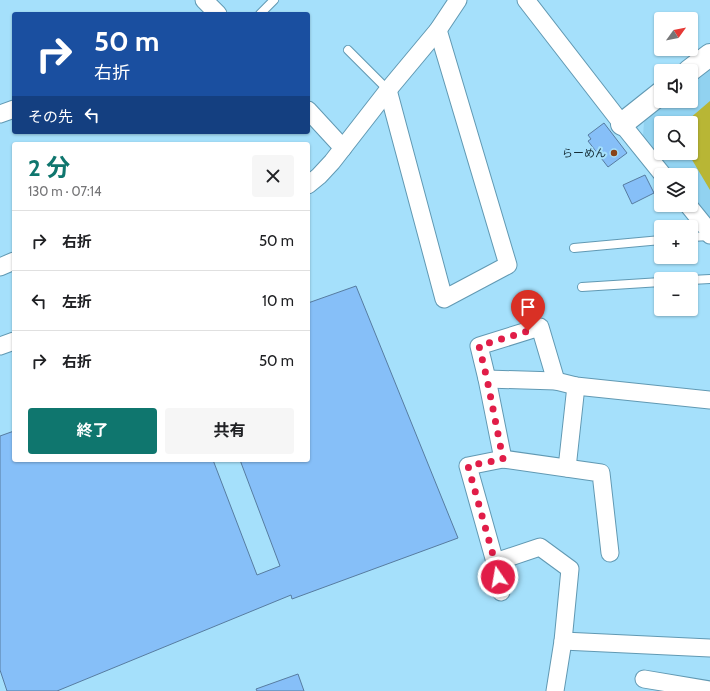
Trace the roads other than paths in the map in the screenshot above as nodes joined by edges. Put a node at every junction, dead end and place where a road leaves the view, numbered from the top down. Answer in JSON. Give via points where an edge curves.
{"nodes":[{"id":1,"x":204,"y":0,"type":"edge"},
{"id":2,"x":274,"y":0,"type":"edge"},
{"id":3,"x":458,"y":0,"type":"edge"},
{"id":4,"x":526,"y":0,"type":"edge"},
{"id":5,"x":216,"y":12,"type":"edge"},
{"id":6,"x":262,"y":12,"type":"edge"},
{"id":7,"x":438,"y":30,"type":"junction"},
{"id":8,"x":348,"y":50,"type":"dead end"},
{"id":9,"x":710,"y":55,"type":"edge"},
{"id":10,"x":698,"y":64,"type":"edge"},
{"id":11,"x":388,"y":90,"type":"junction"},
{"id":12,"x":654,"y":99,"type":"edge"},
{"id":13,"x":12,"y":110,"type":"edge"},
{"id":14,"x":310,"y":112,"type":"edge"},
{"id":15,"x":0,"y":114,"type":"edge"},
{"id":16,"x":622,"y":124,"type":"junction"},
{"id":17,"x":343,"y":148,"type":"junction"},
{"id":18,"x":657,"y":168,"type":"edge"},
{"id":19,"x":310,"y":183,"type":"edge"},
{"id":20,"x":694,"y":212,"type":"edge"},
{"id":21,"x":710,"y":235,"type":"edge"},
{"id":22,"x":698,"y":236,"type":"edge"},
{"id":23,"x":654,"y":241,"type":"edge"},
{"id":24,"x":574,"y":248,"type":"dead end"},
{"id":25,"x":12,"y":262,"type":"edge"},
{"id":26,"x":0,"y":267,"type":"edge"},
{"id":27,"x":710,"y":279,"type":"edge"},
{"id":28,"x":698,"y":280,"type":"edge"},
{"id":29,"x":654,"y":282,"type":"edge"},
{"id":30,"x":582,"y":287,"type":"dead end"},
{"id":31,"x":12,"y":342,"type":"edge"},
{"id":32,"x":0,"y":346,"type":"edge"},
{"id":33,"x":487,"y":379,"type":"junction"},
{"id":34,"x":556,"y":381,"type":"junction"},
{"id":35,"x":576,"y":386,"type":"junction"},
{"id":36,"x":710,"y":400,"type":"edge"},
{"id":37,"x":503,"y":459,"type":"junction"},
{"id":38,"x":566,"y":468,"type":"junction"},
{"id":39,"x":610,"y":553,"type":"dead end"},
{"id":40,"x":495,"y":562,"type":"junction"},
{"id":41,"x":501,"y":592,"type":"dead end"},
{"id":42,"x":563,"y":641,"type":"junction"},
{"id":43,"x":710,"y":648,"type":"edge"},
{"id":44,"x":644,"y":679,"type":"dead end"},
{"id":45,"x":666,"y":687,"type":"edge"},
{"id":46,"x":710,"y":690,"type":"edge"},
{"id":47,"x":555,"y":691,"type":"edge"}],
"edges":[{"from":1,"to":5,"type":"street"},
{"from":2,"to":6,"type":"lane"},
{"from":3,"to":7,"type":"street"},
{"from":4,"to":16,"type":"street"},
{"from":7,"to":11,"type":"street"},
{"from":7,"to":11,"type":"street","via":[[508,265],[444,299]]},
{"from":8,"to":11,"type":"lane"},
{"from":9,"to":10,"type":"street"},
{"from":11,"to":17,"type":"street"},
{"from":12,"to":16,"type":"street"},
{"from":13,"to":15,"type":"street"},
{"from":14,"to":17,"type":"street"},
{"from":16,"to":18,"type":"street"},
{"from":17,"to":19,"type":"street"},
{"from":20,"to":21,"type":"street"},
{"from":21,"to":22,"type":"lane"},
{"from":23,"to":24,"type":"lane"},
{"from":25,"to":26,"type":"street"},
{"from":27,"to":28,"type":"lane"},
{"from":29,"to":30,"type":"lane"},
{"from":31,"to":32,"type":"street"},
{"from":33,"to":34,"type":"street"},
{"from":33,"to":34,"type":"street","via":[[479,346],[540,327]]},
{"from":33,"to":37,"type":"street"},
{"from":34,"to":35,"type":"street"},
{"from":35,"to":36,"type":"street"},
{"from":35,"to":38,"type":"street"},
{"from":37,"to":38,"type":"street"},
{"from":37,"to":40,"type":"street","via":[[468,466]]},
{"from":38,"to":39,"type":"street","via":[[601,473]]},
{"from":40,"to":41,"type":"street"},
{"from":40,"to":42,"type":"street","via":[[540,547],[570,569]]},
{"from":42,"to":43,"type":"street"},
{"from":42,"to":47,"type":"street"},
{"from":44,"to":45,"type":"street"},
{"from":45,"to":46,"type":"street"}]}
